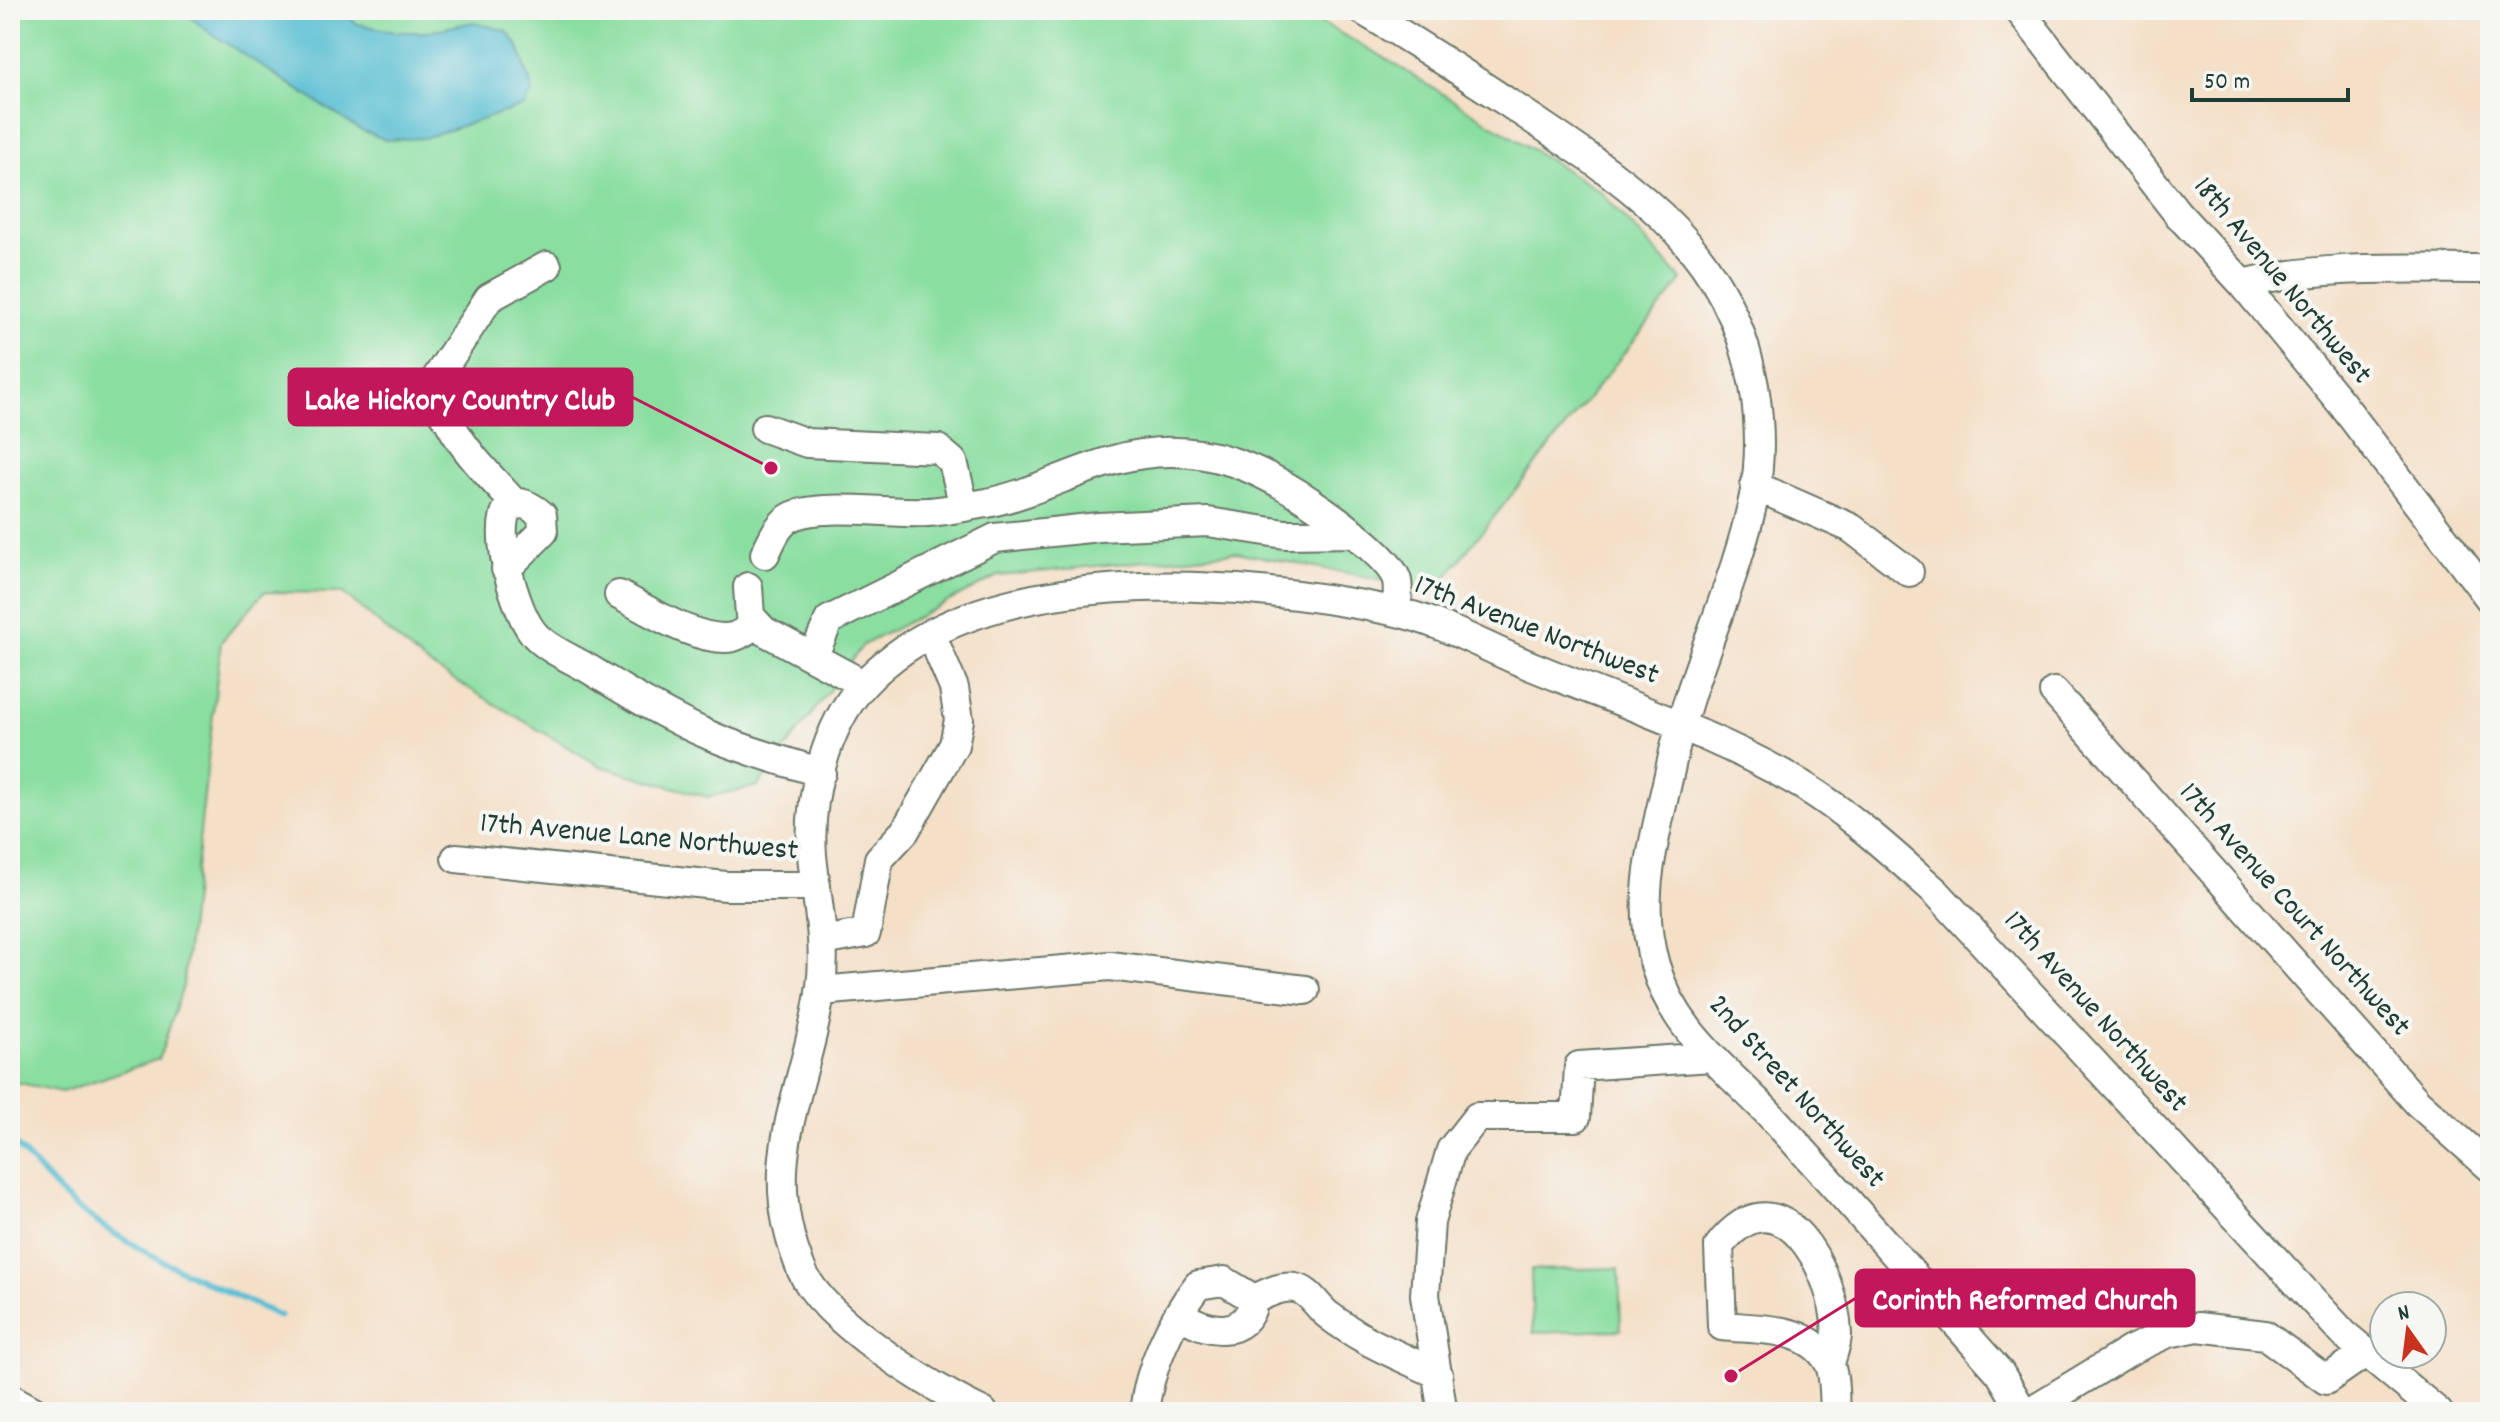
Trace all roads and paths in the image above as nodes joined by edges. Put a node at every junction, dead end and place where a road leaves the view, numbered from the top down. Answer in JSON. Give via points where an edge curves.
{"nodes":[{"id":1,"x":1362,"y":10,"type":"edge"},
{"id":2,"x":2019,"y":10,"type":"edge"},
{"id":3,"x":547,"y":266,"type":"dead end"},
{"id":4,"x":2490,"y":269,"type":"edge"},
{"id":5,"x":2243,"y":284,"type":"junction"},
{"id":6,"x":765,"y":428,"type":"dead end"},
{"id":7,"x":1042,"y":486,"type":"junction"},
{"id":8,"x":1755,"y":486,"type":"junction"},
{"id":9,"x":516,"y":505,"type":"junction"},
{"id":10,"x":964,"y":506,"type":"junction"},
{"id":11,"x":1051,"y":532,"type":"junction"},
{"id":12,"x":1354,"y":533,"type":"junction"},
{"id":13,"x":765,"y":554,"type":"dead end"},
{"id":14,"x":506,"y":569,"type":"junction"},
{"id":15,"x":1909,"y":572,"type":"dead end"},
{"id":16,"x":748,"y":587,"type":"dead end"},
{"id":17,"x":619,"y":595,"type":"dead end"},
{"id":18,"x":2490,"y":599,"type":"edge"},
{"id":19,"x":1396,"y":611,"type":"junction"},
{"id":20,"x":756,"y":624,"type":"junction"},
{"id":21,"x":931,"y":634,"type":"junction"},
{"id":22,"x":813,"y":657,"type":"junction"},
{"id":23,"x":863,"y":684,"type":"junction"},
{"id":24,"x":2054,"y":692,"type":"dead end"},
{"id":25,"x":1679,"y":724,"type":"junction"},
{"id":26,"x":821,"y":773,"type":"junction"},
{"id":27,"x":456,"y":858,"type":"dead end"},
{"id":28,"x":816,"y":886,"type":"junction"},
{"id":29,"x":823,"y":941,"type":"junction"},
{"id":30,"x":1305,"y":990,"type":"dead end"},
{"id":31,"x":820,"y":991,"type":"junction"},
{"id":32,"x":1712,"y":1057,"type":"junction"},
{"id":33,"x":2490,"y":1167,"type":"edge"},
{"id":34,"x":1254,"y":1299,"type":"junction"},
{"id":35,"x":1179,"y":1313,"type":"junction"},
{"id":36,"x":2365,"y":1353,"type":"junction"},
{"id":37,"x":1830,"y":1364,"type":"junction"},
{"id":38,"x":1438,"y":1374,"type":"junction"},
{"id":39,"x":10,"y":1398,"type":"edge"},
{"id":40,"x":35,"y":1412,"type":"edge"},
{"id":41,"x":983,"y":1412,"type":"edge"},
{"id":42,"x":1144,"y":1412,"type":"edge"},
{"id":43,"x":1438,"y":1412,"type":"edge"},
{"id":44,"x":1835,"y":1412,"type":"edge"},
{"id":45,"x":2023,"y":1412,"type":"edge"},
{"id":46,"x":2029,"y":1412,"type":"edge"},
{"id":47,"x":2438,"y":1412,"type":"edge"}],
"edges":[{"from":1,"to":8,"type":"street","name":"2nd Street Northwest","via":[[1583,150],[1637,192],[1695,249],[1726,301],[1751,370],[1759,426]]},
{"from":2,"to":5,"type":"street","name":"18th Avenue Northwest","via":[[2178,214]]},
{"from":3,"to":9,"type":"street","via":[[489,298],[432,385],[437,407],[458,442]]},
{"from":4,"to":5,"type":"street","via":[[2337,268]]},
{"from":5,"to":18,"type":"street","name":"18th Avenue Northwest"},
{"from":6,"to":10,"type":"street","via":[[807,443],[938,449],[953,462]]},
{"from":7,"to":10,"type":"street"},
{"from":7,"to":11,"type":"street"},
{"from":7,"to":12,"type":"street","via":[[1150,452],[1204,454],[1236,461],[1290,486]]},
{"from":8,"to":15,"type":"street","via":[[1851,528]]},
{"from":8,"to":25,"type":"street","name":"2nd Street Northwest","via":[[1725,596]]},
{"from":9,"to":14,"type":"street","via":[[502,518]]},
{"from":9,"to":14,"type":"street","via":[[530,505],[542,515],[543,532]]},
{"from":10,"to":13,"type":"street","via":[[928,512],[802,513],[783,523]]},
{"from":11,"to":12,"type":"street","via":[[1208,522],[1285,534]]},
{"from":11,"to":22,"type":"street","via":[[995,538],[883,591],[829,620]]},
{"from":12,"to":19,"type":"street","via":[[1393,571]]},
{"from":14,"to":26,"type":"street","via":[[519,615],[537,638],[711,736]]},
{"from":16,"to":20,"type":"street","via":[[746,606]]},
{"from":17,"to":20,"type":"street","via":[[709,635],[733,637]]},
{"from":19,"to":21,"type":"street","name":"17th Avenue Northwest","via":[[1211,587],[1132,587],[1007,605],[969,615]]},
{"from":19,"to":25,"type":"street","name":"17th Avenue Northwest"},
{"from":20,"to":22,"type":"street"},
{"from":21,"to":23,"type":"street","name":"17th Avenue Northwest"},
{"from":21,"to":29,"type":"street","via":[[954,688],[959,720],[954,745],[905,831],[879,859],[866,933]]},
{"from":22,"to":23,"type":"street"},
{"from":23,"to":26,"type":"street","name":"17th Avenue Northwest","via":[[834,727]]},
{"from":24,"to":33,"type":"street","name":"17th Avenue Court Northwest","via":[[2418,1103]]},
{"from":25,"to":32,"type":"street","name":"2nd Street Northwest","via":[[1652,841],[1646,920],[1654,963],[1671,1004]]},
{"from":25,"to":36,"type":"street","name":"17th Avenue Northwest","via":[[1805,787],[1874,836],[1936,892]]},
{"from":26,"to":28,"type":"street","name":"17th Avenue Northwest","via":[[812,835]]},
{"from":27,"to":28,"type":"street","name":"17th Avenue Lane Northwest","via":[[726,886]]},
{"from":28,"to":29,"type":"street","name":"17th Avenue Northwest"},
{"from":29,"to":31,"type":"street","name":"17th Avenue Northwest"},
{"from":30,"to":31,"type":"street","via":[[1110,966]]},
{"from":31,"to":41,"type":"street","name":"17th Avenue Northwest","via":[[780,1175],[787,1233],[805,1278],[837,1316],[951,1397]]},
{"from":32,"to":38,"type":"street","via":[[1579,1066],[1576,1117],[1477,1117],[1451,1150],[1430,1222],[1425,1295]]},
{"from":32,"to":45,"type":"street","name":"2nd Street Northwest","via":[[2000,1373]]},
{"from":34,"to":35,"type":"street","via":[[1224,1281],[1198,1285]]},
{"from":34,"to":35,"type":"street","via":[[1252,1314],[1241,1326],[1213,1330]]},
{"from":34,"to":38,"type":"street","via":[[1296,1287],[1364,1339]]},
{"from":35,"to":42,"type":"street","via":[[1147,1389]]},
{"from":36,"to":46,"type":"street","via":[[2326,1380],[2265,1335],[2198,1327],[2168,1333],[2131,1350]]},
{"from":36,"to":47,"type":"street","name":"17th Avenue Northwest"},
{"from":37,"to":37,"type":"street","via":[[1837,1337],[1834,1307],[1808,1245],[1787,1223],[1757,1216],[1734,1227],[1719,1246],[1722,1326],[1786,1332],[1812,1342]]},
{"from":37,"to":44,"type":"street"},
{"from":38,"to":43,"type":"street"},
{"from":39,"to":40,"type":"street"}]}
